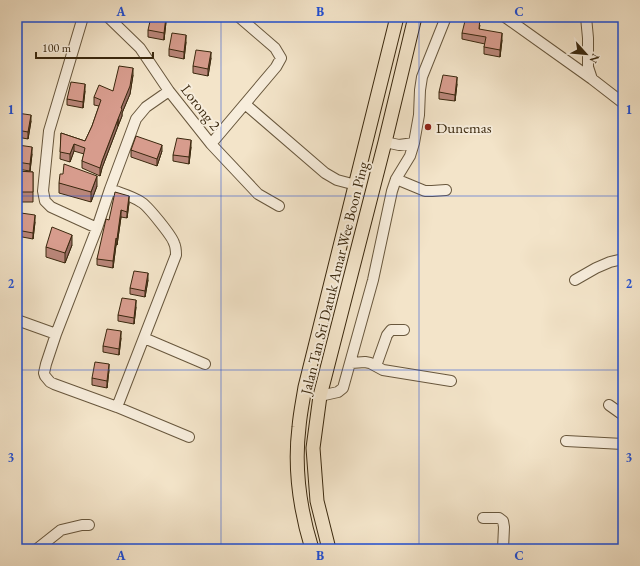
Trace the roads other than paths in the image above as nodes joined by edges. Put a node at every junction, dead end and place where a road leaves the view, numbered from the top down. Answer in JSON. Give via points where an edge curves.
{"nodes":[{"id":1,"x":83,"y":17,"type":"edge"},
{"id":2,"x":108,"y":17,"type":"edge"},
{"id":3,"x":239,"y":17,"type":"edge"},
{"id":4,"x":398,"y":17,"type":"edge"},
{"id":5,"x":415,"y":17,"type":"edge"},
{"id":6,"x":446,"y":17,"type":"edge"},
{"id":7,"x":505,"y":17,"type":"edge"},
{"id":8,"x":586,"y":17,"type":"edge"},
{"id":9,"x":592,"y":79,"type":"junction"},
{"id":10,"x":169,"y":91,"type":"junction"},
{"id":11,"x":623,"y":103,"type":"edge"},
{"id":12,"x":245,"y":104,"type":"junction"},
{"id":13,"x":384,"y":142,"type":"junction"},
{"id":14,"x":414,"y":143,"type":"junction"},
{"id":15,"x":211,"y":144,"type":"junction"},
{"id":16,"x":396,"y":179,"type":"junction"},
{"id":17,"x":356,"y":185,"type":"junction"},
{"id":18,"x":110,"y":189,"type":"junction"},
{"id":19,"x":446,"y":190,"type":"dead end"},
{"id":20,"x":279,"y":206,"type":"dead end"},
{"id":21,"x":97,"y":228,"type":"junction"},
{"id":22,"x":623,"y":259,"type":"edge"},
{"id":23,"x":575,"y":280,"type":"dead end"},
{"id":24,"x":17,"y":320,"type":"edge"},
{"id":25,"x":404,"y":330,"type":"dead end"},
{"id":26,"x":56,"y":334,"type":"junction"},
{"id":27,"x":144,"y":338,"type":"junction"},
{"id":28,"x":351,"y":362,"type":"junction"},
{"id":29,"x":205,"y":364,"type":"dead end"},
{"id":30,"x":376,"y":366,"type":"junction"},
{"id":31,"x":451,"y":381,"type":"dead end"},
{"id":32,"x":320,"y":396,"type":"junction"},
{"id":33,"x":609,"y":404,"type":"dead end"},
{"id":34,"x":117,"y":407,"type":"junction"},
{"id":35,"x":623,"y":415,"type":"edge"},
{"id":36,"x":189,"y":437,"type":"dead end"},
{"id":37,"x":566,"y":441,"type":"dead end"},
{"id":38,"x":623,"y":444,"type":"edge"},
{"id":39,"x":483,"y":518,"type":"dead end"},
{"id":40,"x":89,"y":525,"type":"dead end"},
{"id":41,"x":37,"y":549,"type":"edge"},
{"id":42,"x":312,"y":549,"type":"edge"},
{"id":43,"x":329,"y":549,"type":"edge"},
{"id":44,"x":503,"y":549,"type":"edge"}],
"edges":[{"from":1,"to":21,"type":"street","via":[[49,131],[43,191],[45,201],[51,207]]},
{"from":2,"to":10,"type":"street","name":"Lorong 2","via":[[140,48]]},
{"from":3,"to":12,"type":"street","via":[[275,48],[281,58]]},
{"from":4,"to":17,"type":"main road","name":"Jalan Tan Sri Datuk Amar Wee Boon Ping"},
{"from":5,"to":13,"type":"main road","name":"Jalan Tan Sri Datuk Amar Wee Boon Ping"},
{"from":6,"to":14,"type":"street","via":[[422,77]]},
{"from":7,"to":9,"type":"street"},
{"from":8,"to":9,"type":"street","via":[[588,67]]},
{"from":9,"to":11,"type":"street"},
{"from":10,"to":15,"type":"street","name":"Lorong 2"},
{"from":10,"to":18,"type":"street","via":[[146,107],[136,119]]},
{"from":12,"to":15,"type":"street"},
{"from":12,"to":17,"type":"street","via":[[325,173],[337,180]]},
{"from":13,"to":14,"type":"street","via":[[399,145]]},
{"from":13,"to":32,"type":"main road","name":"Jalan Tan Sri Datuk Amar Wee Boon Ping"},
{"from":14,"to":16,"type":"street","via":[[410,156]]},
{"from":15,"to":20,"type":"street","name":"Lorong 2","via":[[258,194]]},
{"from":16,"to":19,"type":"street","via":[[425,191]]},
{"from":16,"to":28,"type":"street"},
{"from":17,"to":42,"type":"main road","name":"Jalan Tan Sri Datuk Amar Wee Boon Ping","via":[[305,387],[299,427],[298,484]]},
{"from":18,"to":21,"type":"street"},
{"from":18,"to":27,"type":"street","via":[[143,203],[174,242],[176,249],[176,255]]},
{"from":21,"to":26,"type":"street"},
{"from":22,"to":23,"type":"street","via":[[596,268]]},
{"from":24,"to":26,"type":"street"},
{"from":25,"to":30,"type":"street","via":[[391,330],[387,335]]},
{"from":26,"to":34,"type":"street","via":[[44,373],[46,379]]},
{"from":27,"to":29,"type":"street"},
{"from":27,"to":34,"type":"street"},
{"from":28,"to":30,"type":"street","via":[[365,362]]},
{"from":28,"to":32,"type":"street","via":[[343,388],[338,392]]},
{"from":30,"to":31,"type":"street","via":[[383,370]]},
{"from":32,"to":43,"type":"main road","name":"Jalan Tan Sri Datuk Amar Wee Boon Ping","via":[[313,448],[316,501]]},
{"from":33,"to":35,"type":"street"},
{"from":34,"to":36,"type":"street"},
{"from":37,"to":38,"type":"street"},
{"from":39,"to":44,"type":"street","via":[[499,518],[503,521]]},
{"from":40,"to":41,"type":"street","via":[[61,530]]}]}
